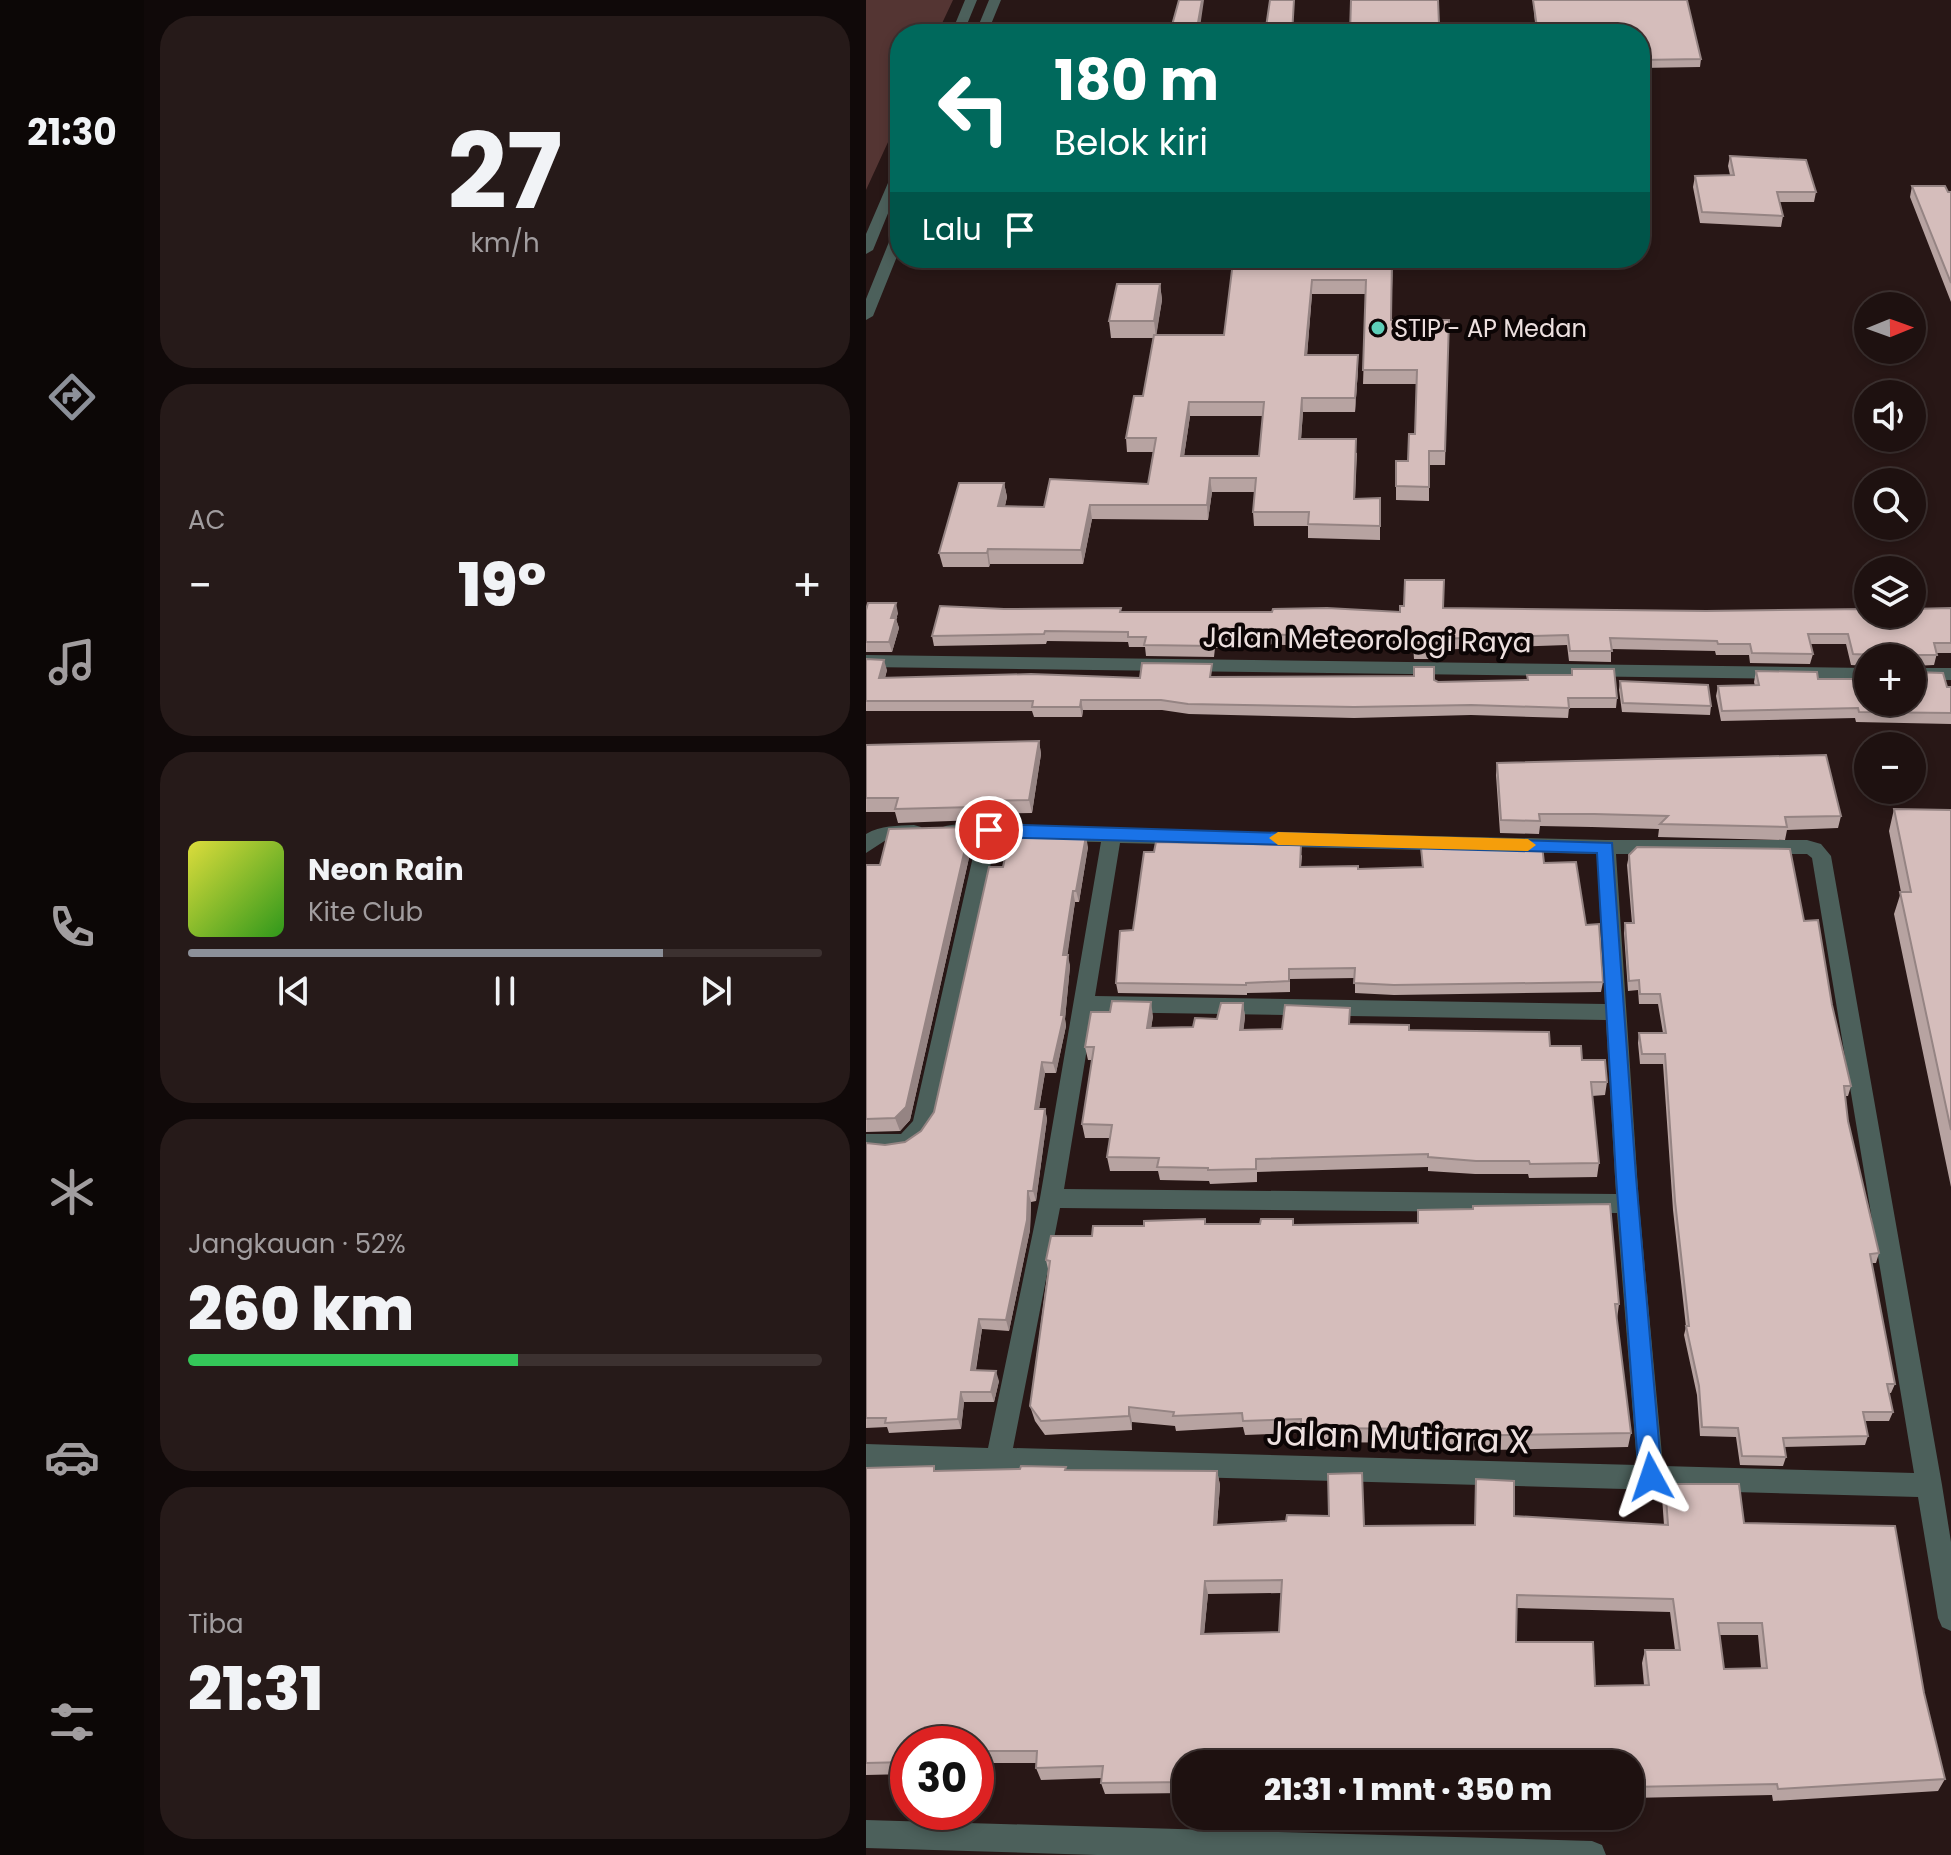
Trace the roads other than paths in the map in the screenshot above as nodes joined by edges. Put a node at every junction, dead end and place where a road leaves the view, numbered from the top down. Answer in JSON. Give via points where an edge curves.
{"nodes":[{"id":1,"x":971,"y":0,"type":"edge"},
{"id":2,"x":995,"y":0,"type":"edge"},
{"id":3,"x":961,"y":24,"type":"edge"},
{"id":4,"x":985,"y":24,"type":"edge"},
{"id":5,"x":890,"y":193,"type":"edge"},
{"id":6,"x":866,"y":250,"type":"edge"},
{"id":7,"x":890,"y":257,"type":"edge"},
{"id":8,"x":866,"y":316,"type":"edge"},
{"id":9,"x":866,"y":661,"type":"edge"},
{"id":10,"x":1854,"y":674,"type":"edge"},
{"id":11,"x":1926,"y":674,"type":"edge"},
{"id":12,"x":1951,"y":674,"type":"edge"},
{"id":13,"x":989,"y":830,"type":"junction"},
{"id":14,"x":1112,"y":834,"type":"junction"},
{"id":15,"x":866,"y":845,"type":"edge"},
{"id":16,"x":1606,"y":847,"type":"junction"},
{"id":17,"x":1085,"y":1004,"type":"junction"},
{"id":18,"x":1615,"y":1012,"type":"junction"},
{"id":19,"x":866,"y":1143,"type":"edge"},
{"id":20,"x":1051,"y":1198,"type":"junction"},
{"id":21,"x":1628,"y":1204,"type":"junction"},
{"id":22,"x":866,"y":1456,"type":"edge"},
{"id":23,"x":998,"y":1460,"type":"junction"},
{"id":24,"x":1651,"y":1477,"type":"junction"},
{"id":25,"x":1929,"y":1485,"type":"junction"},
{"id":26,"x":1951,"y":1618,"type":"edge"},
{"id":27,"x":866,"y":1834,"type":"edge"},
{"id":28,"x":1592,"y":1855,"type":"edge"}],
"edges":[{"from":1,"to":3,"type":"street"},
{"from":2,"to":4,"type":"street"},
{"from":5,"to":6,"type":"street"},
{"from":7,"to":8,"type":"street"},
{"from":9,"to":10,"type":"street","name":"Jalan Meteorologi Raya"},
{"from":11,"to":12,"type":"street"},
{"from":13,"to":14,"type":"street"},
{"from":13,"to":15,"type":"street","via":[[883,833]]},
{"from":13,"to":19,"type":"street","via":[[924,1121],[903,1145]]},
{"from":14,"to":16,"type":"street"},
{"from":14,"to":17,"type":"street"},
{"from":16,"to":18,"type":"street"},
{"from":16,"to":25,"type":"street","via":[[1807,847],[1819,853]]},
{"from":17,"to":18,"type":"street"},
{"from":17,"to":20,"type":"street"},
{"from":18,"to":21,"type":"street"},
{"from":20,"to":21,"type":"street"},
{"from":20,"to":23,"type":"street"},
{"from":21,"to":24,"type":"street"},
{"from":22,"to":23,"type":"street","name":"Jalan Mutiara X"},
{"from":23,"to":24,"type":"street","name":"Jalan Mutiara X"},
{"from":24,"to":25,"type":"street","name":"Jalan Mutiara X"},
{"from":25,"to":26,"type":"street"},
{"from":27,"to":28,"type":"street"}]}
